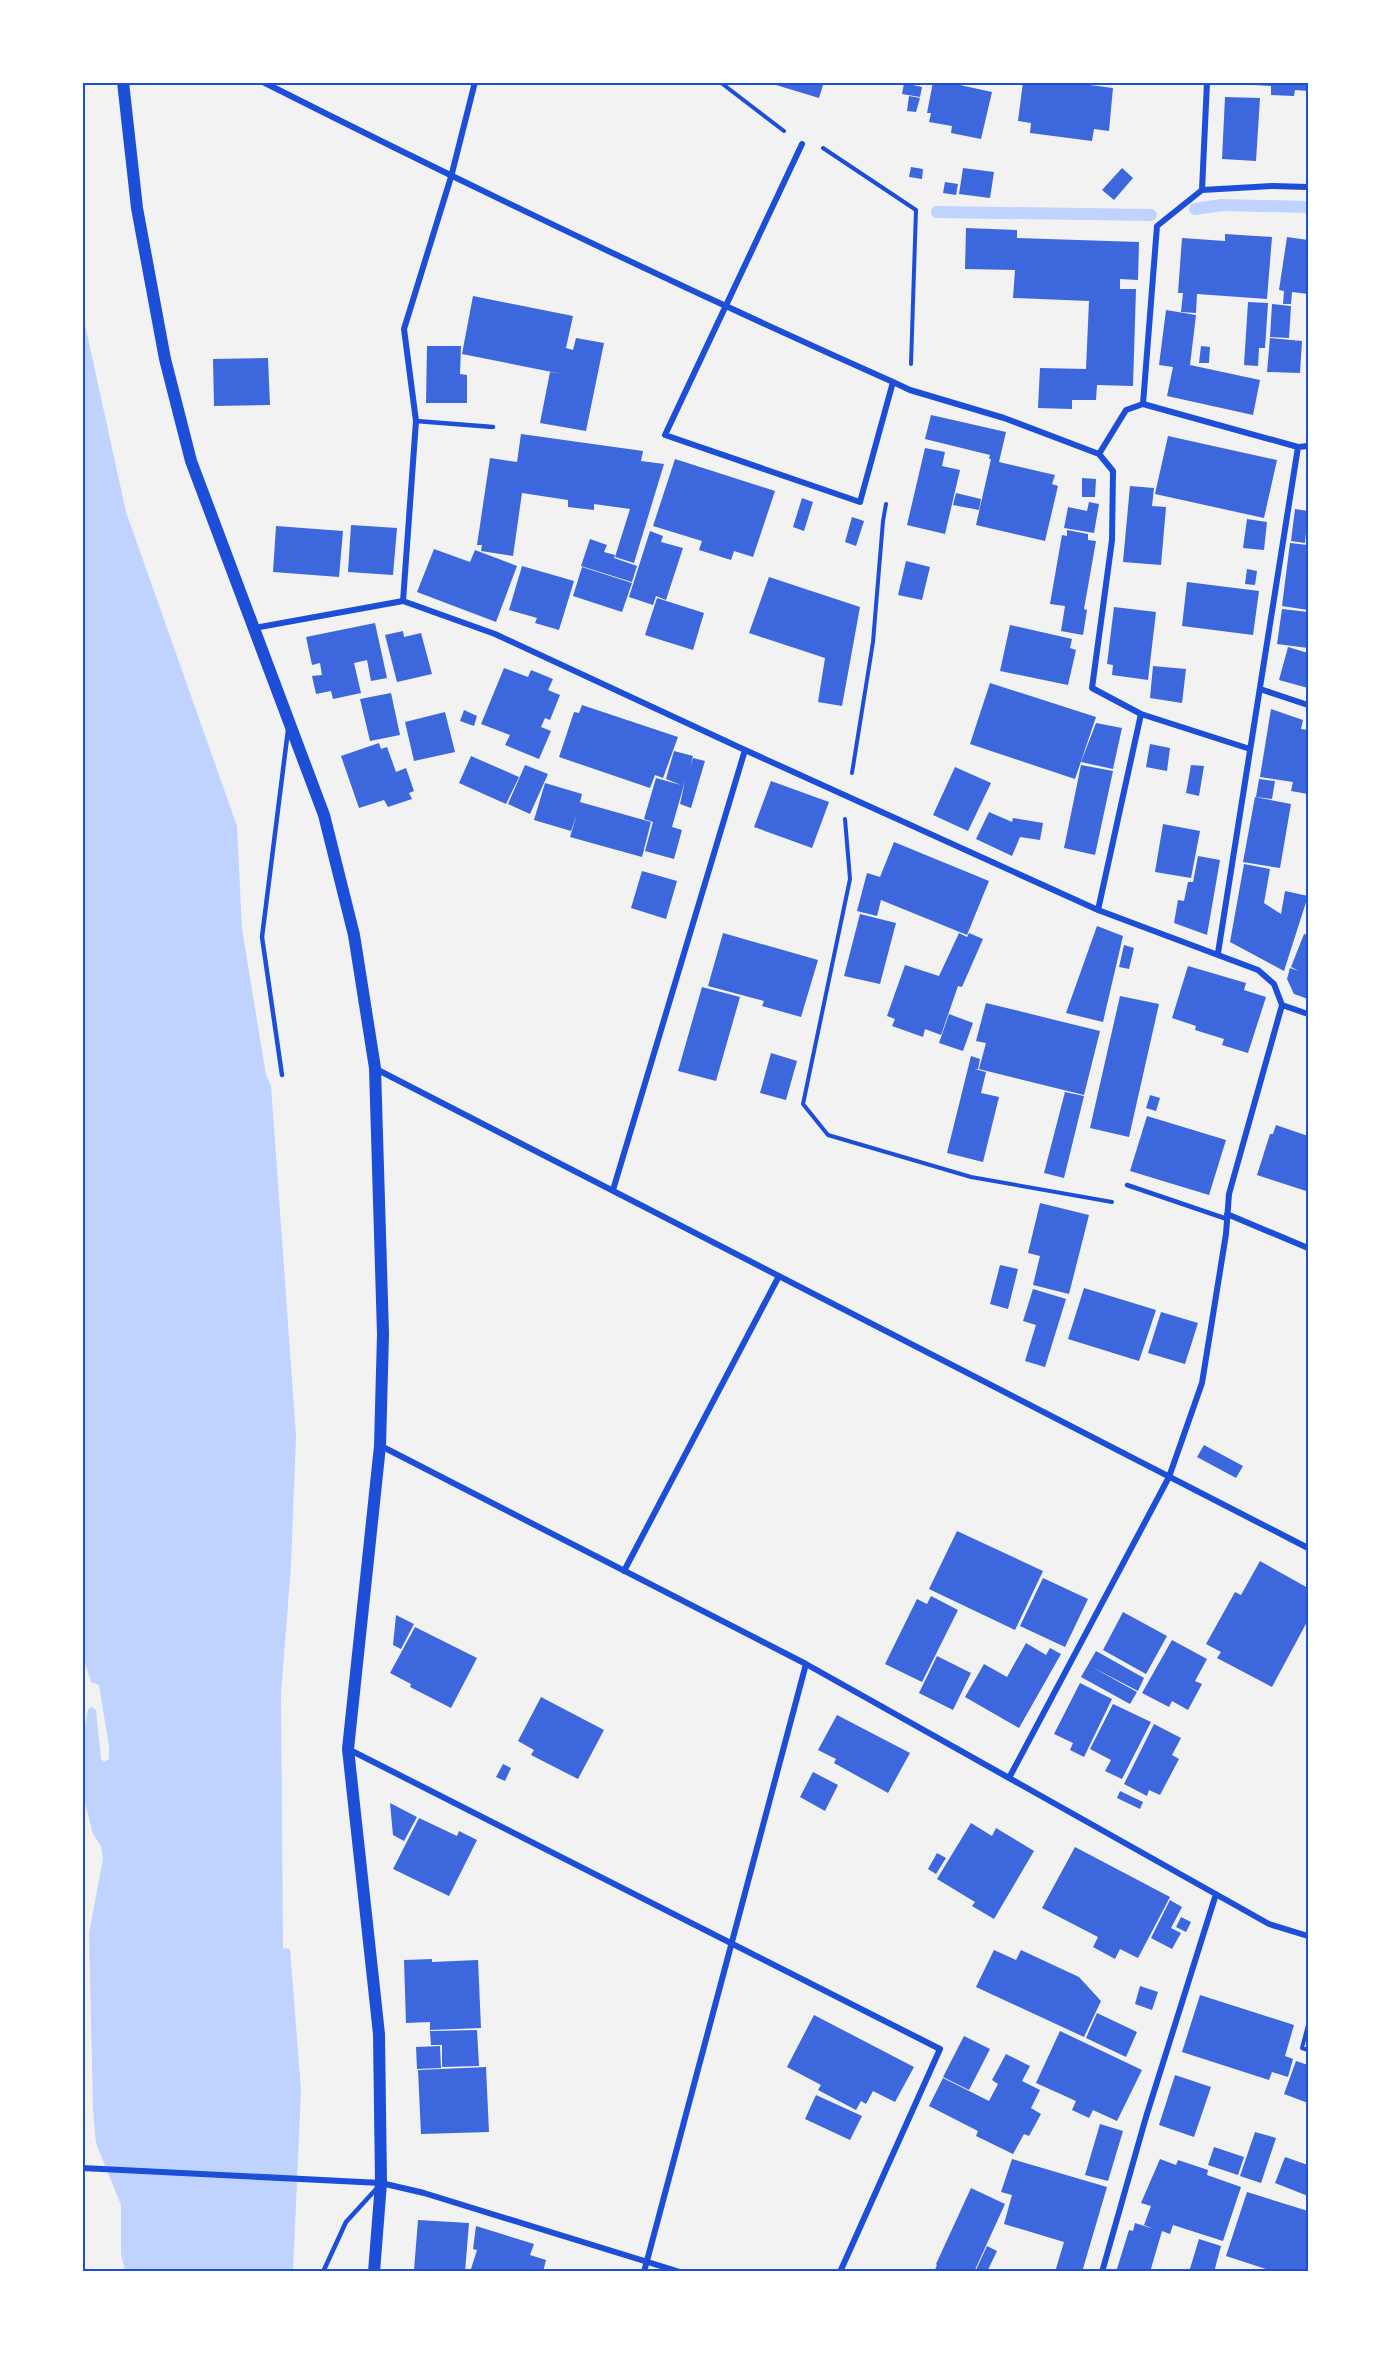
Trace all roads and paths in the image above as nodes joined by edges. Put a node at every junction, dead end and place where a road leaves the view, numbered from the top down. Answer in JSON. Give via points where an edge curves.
{"nodes":[{"id":1,"x":123,"y":82,"type":"edge"},
{"id":2,"x":263,"y":82,"type":"edge"},
{"id":3,"x":475,"y":82,"type":"edge"},
{"id":4,"x":720,"y":82,"type":"edge"},
{"id":5,"x":1207,"y":82,"type":"edge"},
{"id":6,"x":802,"y":144,"type":"junction"},
{"id":7,"x":452,"y":177,"type":"junction"},
{"id":8,"x":1308,"y":187,"type":"edge"},
{"id":9,"x":1202,"y":190,"type":"junction"},
{"id":10,"x":725,"y":307,"type":"junction"},
{"id":11,"x":893,"y":382,"type":"junction"},
{"id":12,"x":910,"y":390,"type":"junction"},
{"id":13,"x":1143,"y":404,"type":"junction"},
{"id":14,"x":416,"y":421,"type":"junction"},
{"id":15,"x":493,"y":427,"type":"dead end"},
{"id":16,"x":1308,"y":446,"type":"edge"},
{"id":17,"x":1298,"y":447,"type":"junction"},
{"id":18,"x":1099,"y":454,"type":"junction"},
{"id":19,"x":887,"y":500,"type":"dead end"},
{"id":20,"x":404,"y":601,"type":"junction"},
{"id":21,"x":254,"y":628,"type":"junction"},
{"id":22,"x":1260,"y":689,"type":"junction"},
{"id":23,"x":1308,"y":705,"type":"edge"},
{"id":24,"x":1141,"y":714,"type":"junction"},
{"id":25,"x":289,"y":722,"type":"junction"},
{"id":26,"x":1250,"y":749,"type":"junction"},
{"id":27,"x":744,"y":750,"type":"junction"},
{"id":28,"x":848,"y":796,"type":"junction"},
{"id":29,"x":1098,"y":910,"type":"junction"},
{"id":30,"x":1218,"y":953,"type":"junction"},
{"id":31,"x":1282,"y":1005,"type":"junction"},
{"id":32,"x":1308,"y":1014,"type":"edge"},
{"id":33,"x":375,"y":1068,"type":"junction"},
{"id":34,"x":282,"y":1075,"type":"dead end"},
{"id":35,"x":1127,"y":1185,"type":"dead end"},
{"id":36,"x":613,"y":1190,"type":"junction"},
{"id":37,"x":1113,"y":1202,"type":"dead end"},
{"id":38,"x":1227,"y":1216,"type":"junction"},
{"id":39,"x":1308,"y":1248,"type":"edge"},
{"id":40,"x":779,"y":1276,"type":"junction"},
{"id":41,"x":380,"y":1446,"type":"junction"},
{"id":42,"x":1169,"y":1477,"type":"junction"},
{"id":43,"x":1308,"y":1548,"type":"edge"},
{"id":44,"x":624,"y":1571,"type":"junction"},
{"id":45,"x":806,"y":1664,"type":"junction"},
{"id":46,"x":348,"y":1749,"type":"junction"},
{"id":47,"x":1009,"y":1778,"type":"junction"},
{"id":48,"x":1216,"y":1894,"type":"junction"},
{"id":49,"x":1308,"y":1936,"type":"edge"},
{"id":50,"x":731,"y":1943,"type":"junction"},
{"id":51,"x":1308,"y":2025,"type":"edge"},
{"id":52,"x":1308,"y":2050,"type":"edge"},
{"id":53,"x":82,"y":2168,"type":"edge"},
{"id":54,"x":381,"y":2183,"type":"junction"},
{"id":55,"x":646,"y":2260,"type":"junction"},
{"id":56,"x":323,"y":2271,"type":"edge"},
{"id":57,"x":374,"y":2271,"type":"edge"},
{"id":58,"x":644,"y":2271,"type":"edge"},
{"id":59,"x":680,"y":2271,"type":"edge"},
{"id":60,"x":840,"y":2271,"type":"edge"},
{"id":61,"x":1102,"y":2271,"type":"edge"}],
"edges":[{"from":1,"to":21,"type":"main road","via":[[137,208],[165,359],[191,461]]},
{"from":2,"to":7,"type":"street"},
{"from":3,"to":7,"type":"street"},
{"from":4,"to":6,"type":"path"},
{"from":5,"to":9,"type":"street"},
{"from":6,"to":10,"type":"street"},
{"from":6,"to":12,"type":"path","via":[[827,149],[916,210]]},
{"from":7,"to":10,"type":"street"},
{"from":7,"to":14,"type":"street","via":[[404,329]]},
{"from":8,"to":9,"type":"street"},
{"from":9,"to":13,"type":"street","via":[[1157,226]]},
{"from":10,"to":11,"type":"street"},
{"from":10,"to":11,"type":"street","via":[[665,435],[860,502]]},
{"from":11,"to":12,"type":"street"},
{"from":12,"to":18,"type":"street","via":[[1004,418]]},
{"from":13,"to":17,"type":"street"},
{"from":13,"to":18,"type":"street","via":[[1126,410]]},
{"from":14,"to":15,"type":"lane"},
{"from":14,"to":20,"type":"street"},
{"from":16,"to":17,"type":"street"},
{"from":17,"to":22,"type":"street"},
{"from":18,"to":24,"type":"street","via":[[1113,471],[1112,540],[1092,688]]},
{"from":19,"to":28,"type":"path","via":[[873,642]]},
{"from":20,"to":21,"type":"street"},
{"from":20,"to":27,"type":"street","via":[[495,634]]},
{"from":21,"to":25,"type":"main road"},
{"from":22,"to":23,"type":"street"},
{"from":22,"to":26,"type":"street"},
{"from":24,"to":26,"type":"street"},
{"from":24,"to":29,"type":"street"},
{"from":25,"to":33,"type":"main road","via":[[324,815],[351,924]]},
{"from":25,"to":34,"type":"lane","via":[[262,937]]},
{"from":26,"to":30,"type":"street"},
{"from":27,"to":28,"type":"street"},
{"from":27,"to":36,"type":"street"},
{"from":28,"to":29,"type":"street"},
{"from":28,"to":37,"type":"path","via":[[844,823],[850,879],[803,1104],[828,1135],[971,1177]]},
{"from":29,"to":30,"type":"street"},
{"from":30,"to":31,"type":"street","via":[[1258,970],[1274,984]]},
{"from":31,"to":32,"type":"street"},
{"from":31,"to":38,"type":"street","via":[[1229,1194]]},
{"from":33,"to":36,"type":"street"},
{"from":33,"to":41,"type":"main road","via":[[383,1334]]},
{"from":35,"to":38,"type":"lane"},
{"from":36,"to":40,"type":"street"},
{"from":38,"to":39,"type":"street"},
{"from":38,"to":42,"type":"street","via":[[1202,1383]]},
{"from":40,"to":42,"type":"street"},
{"from":40,"to":44,"type":"street"},
{"from":41,"to":44,"type":"street"},
{"from":41,"to":46,"type":"main road"},
{"from":42,"to":43,"type":"street"},
{"from":42,"to":47,"type":"street"},
{"from":44,"to":45,"type":"street"},
{"from":45,"to":47,"type":"street"},
{"from":45,"to":50,"type":"street"},
{"from":46,"to":50,"type":"street"},
{"from":46,"to":54,"type":"main road","via":[[379,2034]]},
{"from":47,"to":48,"type":"street"},
{"from":48,"to":49,"type":"street","via":[[1269,1924]]},
{"from":48,"to":61,"type":"street"},
{"from":50,"to":55,"type":"street"},
{"from":50,"to":60,"type":"street","via":[[939,2049]]},
{"from":51,"to":52,"type":"path","via":[[1302,2048]]},
{"from":53,"to":54,"type":"street"},
{"from":54,"to":55,"type":"street"},
{"from":54,"to":56,"type":"lane","via":[[346,2222]]},
{"from":54,"to":57,"type":"main road"},
{"from":55,"to":58,"type":"street"},
{"from":55,"to":59,"type":"street"}]}
